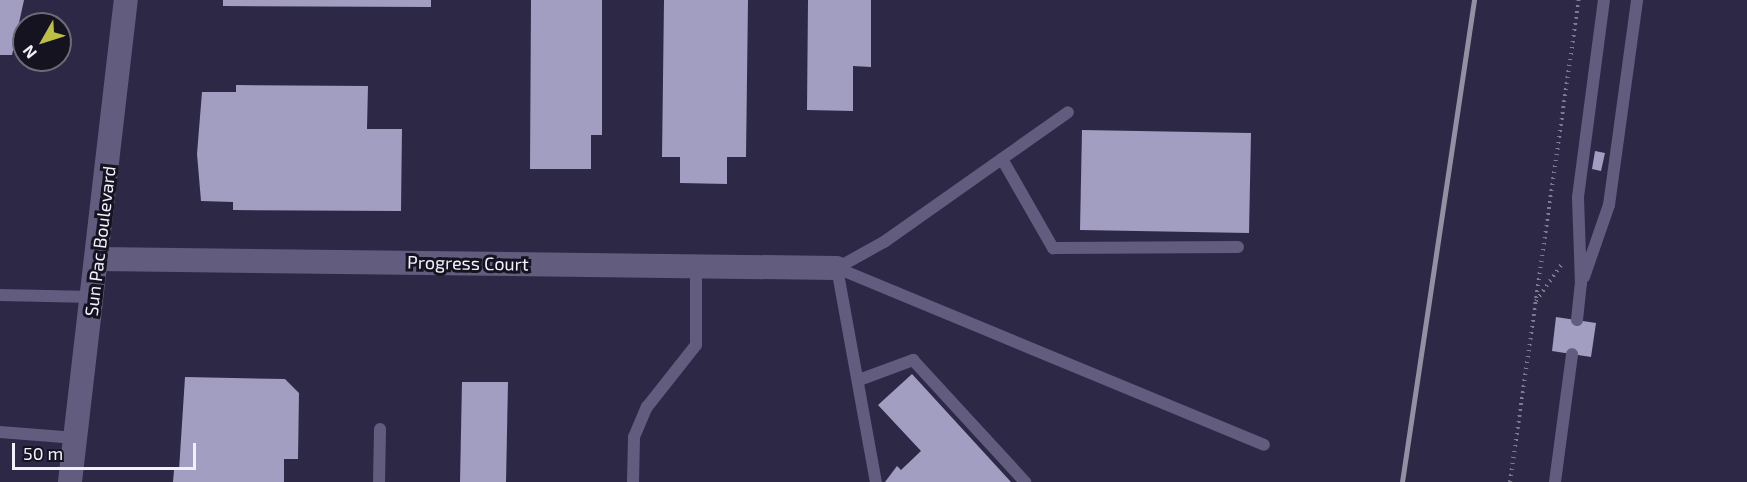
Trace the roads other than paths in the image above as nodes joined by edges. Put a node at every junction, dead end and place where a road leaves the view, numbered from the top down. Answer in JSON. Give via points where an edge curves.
{"nodes":[{"id":1,"x":126,"y":0,"type":"edge"},
{"id":2,"x":1604,"y":0,"type":"edge"},
{"id":3,"x":1637,"y":0,"type":"edge"},
{"id":4,"x":1068,"y":112,"type":"dead end"},
{"id":5,"x":1002,"y":159,"type":"junction"},
{"id":6,"x":1238,"y":247,"type":"dead end"},
{"id":7,"x":98,"y":259,"type":"junction"},
{"id":8,"x":696,"y":266,"type":"junction"},
{"id":9,"x":837,"y":268,"type":"junction"},
{"id":10,"x":1581,"y":284,"type":"junction"},
{"id":11,"x":0,"y":295,"type":"edge"},
{"id":12,"x":94,"y":297,"type":"junction"},
{"id":13,"x":1576,"y":320,"type":"dead end"},
{"id":14,"x":1572,"y":354,"type":"dead end"},
{"id":15,"x":859,"y":380,"type":"junction"},
{"id":16,"x":380,"y":429,"type":"dead end"},
{"id":17,"x":0,"y":432,"type":"edge"},
{"id":18,"x":76,"y":438,"type":"junction"},
{"id":19,"x":1264,"y":445,"type":"dead end"},
{"id":20,"x":70,"y":482,"type":"edge"},
{"id":21,"x":379,"y":482,"type":"edge"},
{"id":22,"x":633,"y":482,"type":"edge"},
{"id":23,"x":876,"y":482,"type":"edge"},
{"id":24,"x":1025,"y":482,"type":"edge"},
{"id":25,"x":1555,"y":482,"type":"edge"}],
"edges":[{"from":1,"to":7,"type":"street","name":"Sun Pac Boulevard"},
{"from":2,"to":10,"type":"lane","via":[[1578,196]]},
{"from":3,"to":10,"type":"lane","via":[[1609,205]]},
{"from":4,"to":5,"type":"lane"},
{"from":5,"to":6,"type":"lane","via":[[1053,248]]},
{"from":5,"to":9,"type":"lane","via":[[884,242]]},
{"from":7,"to":8,"type":"street","name":"Progress Court"},
{"from":7,"to":12,"type":"street","name":"Sun Pac Boulevard"},
{"from":8,"to":9,"type":"street","name":"Progress Court"},
{"from":8,"to":22,"type":"lane","via":[[696,345],[647,407],[634,437]]},
{"from":9,"to":15,"type":"lane"},
{"from":9,"to":19,"type":"lane"},
{"from":10,"to":13,"type":"lane"},
{"from":11,"to":12,"type":"lane"},
{"from":12,"to":18,"type":"street","name":"Sun Pac Boulevard"},
{"from":14,"to":25,"type":"lane"},
{"from":15,"to":23,"type":"lane"},
{"from":15,"to":24,"type":"lane","via":[[913,360]]},
{"from":16,"to":21,"type":"lane"},
{"from":17,"to":18,"type":"lane"},
{"from":18,"to":20,"type":"street","name":"Sun Pac Boulevard"}]}
